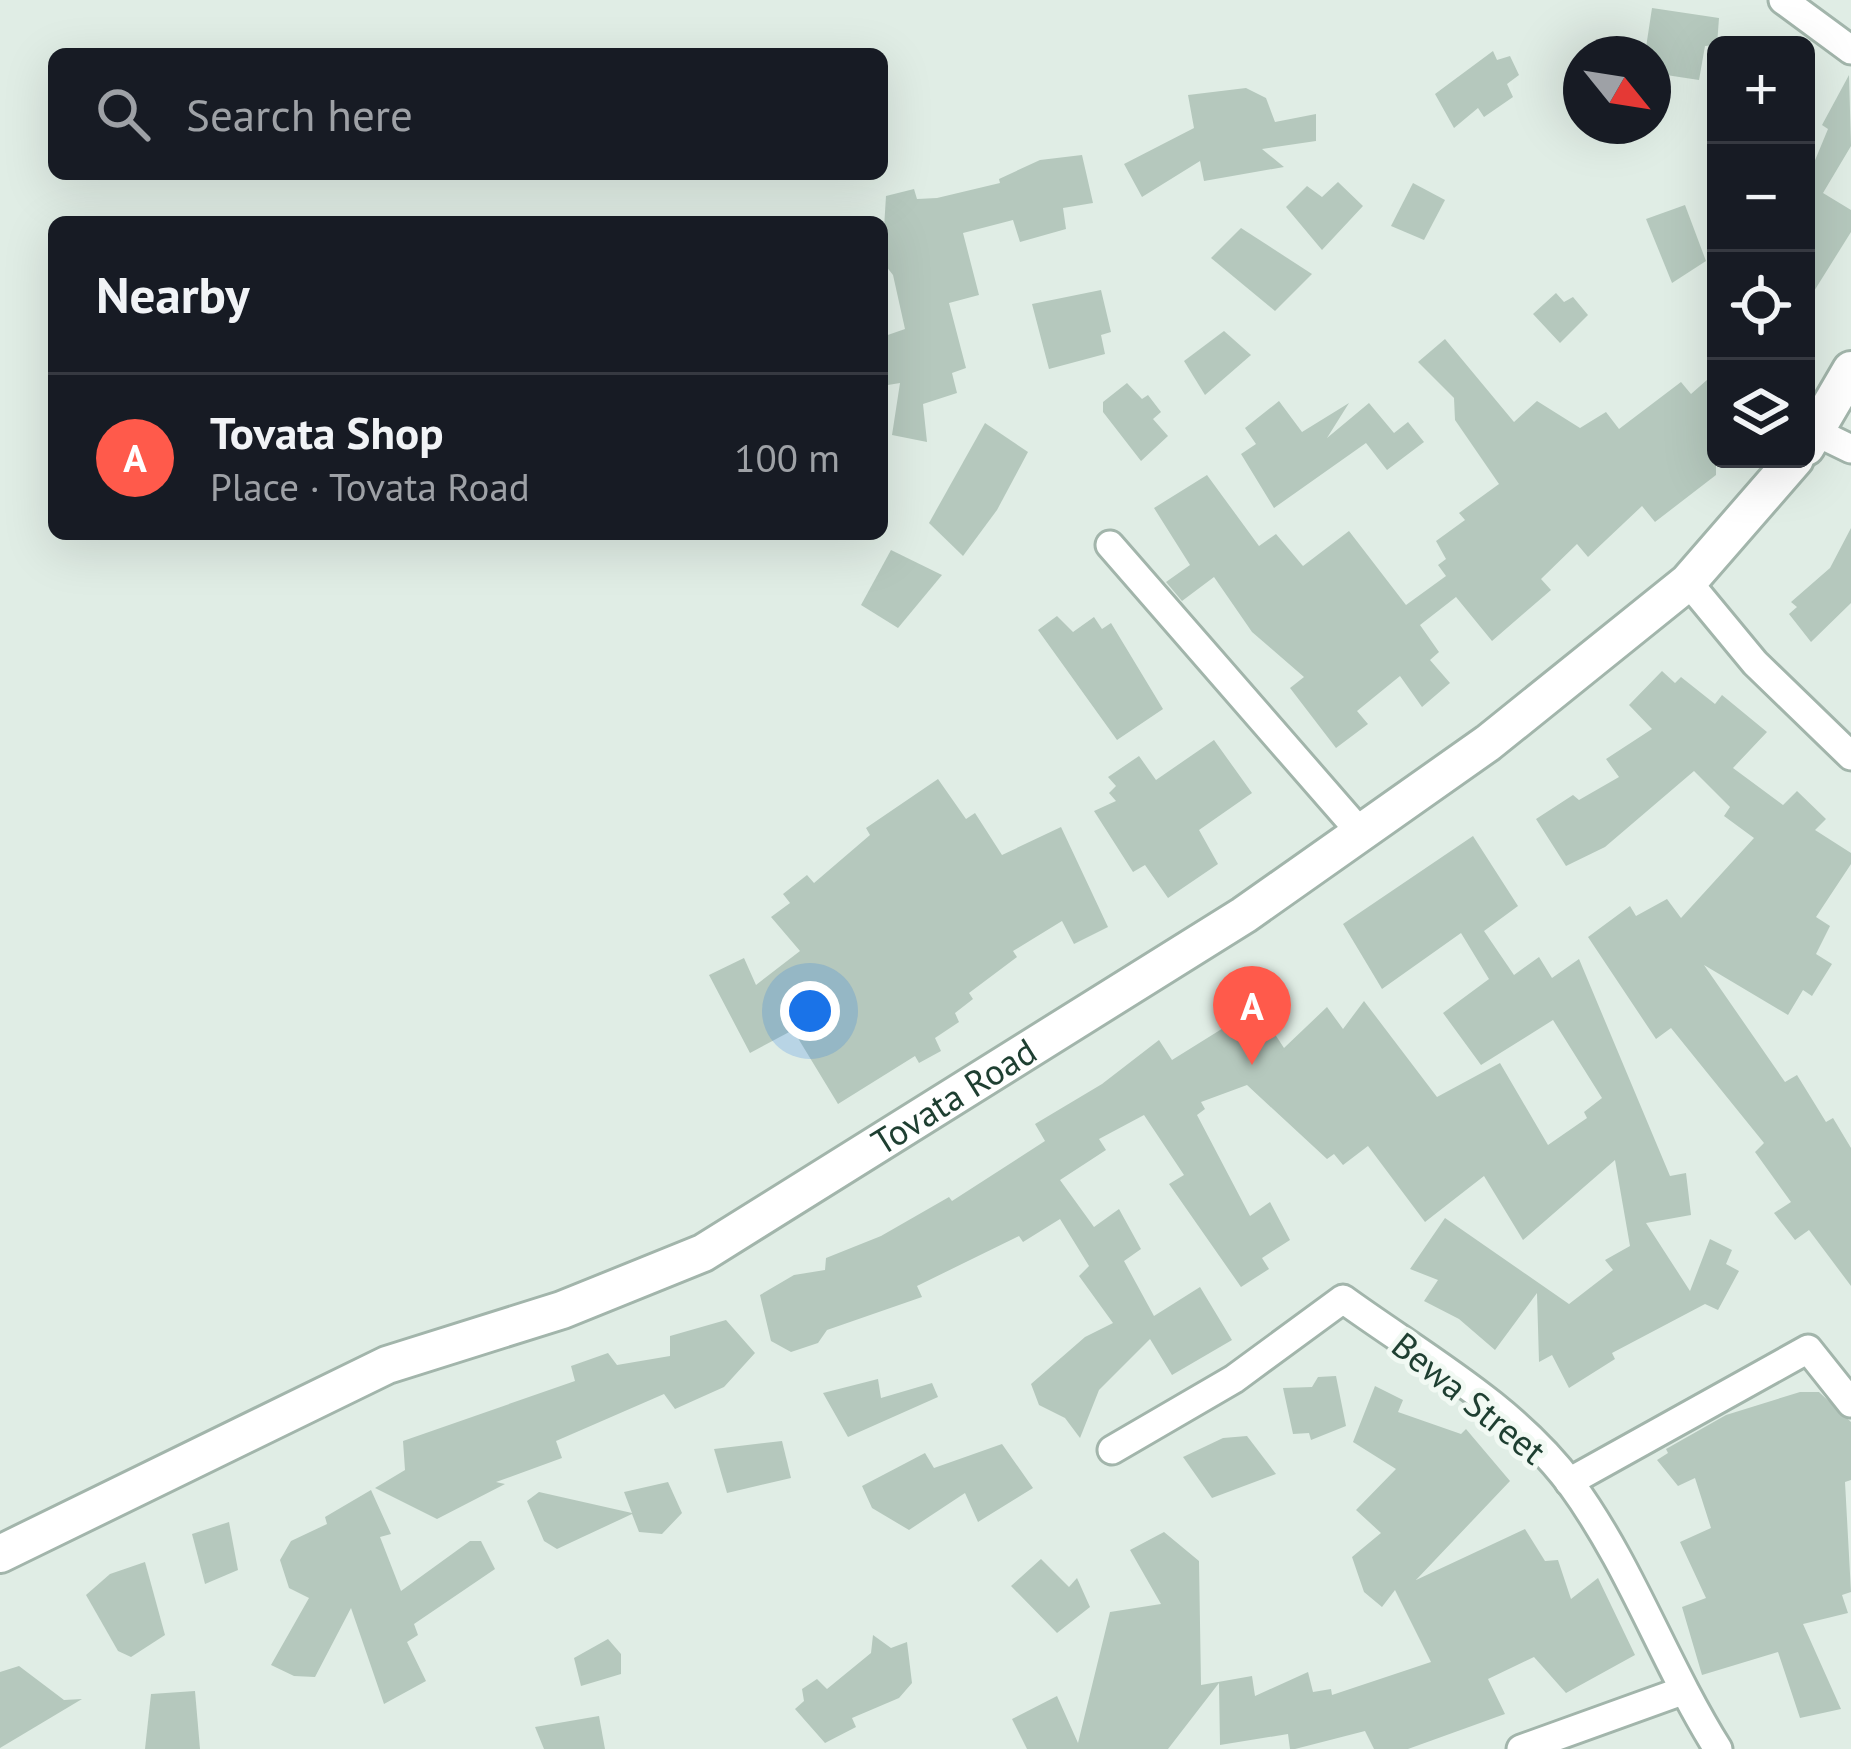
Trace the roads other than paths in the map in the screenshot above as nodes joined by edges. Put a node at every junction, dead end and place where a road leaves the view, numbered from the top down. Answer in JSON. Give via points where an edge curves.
{"nodes":[{"id":1,"x":1783,"y":0,"type":"edge"},
{"id":2,"x":1851,"y":50,"type":"edge"},
{"id":3,"x":1851,"y":370,"type":"edge"},
{"id":4,"x":1818,"y":447,"type":"edge"},
{"id":5,"x":1110,"y":544,"type":"dead end"},
{"id":6,"x":1688,"y":582,"type":"junction"},
{"id":7,"x":1851,"y":756,"type":"edge"},
{"id":8,"x":1361,"y":832,"type":"junction"},
{"id":9,"x":1851,"y":1403,"type":"edge"},
{"id":10,"x":1112,"y":1450,"type":"dead end"},
{"id":11,"x":1569,"y":1482,"type":"junction"},
{"id":12,"x":0,"y":1554,"type":"edge"},
{"id":13,"x":1682,"y":1691,"type":"junction"},
{"id":14,"x":1521,"y":1749,"type":"edge"},
{"id":15,"x":1718,"y":1749,"type":"edge"}],
"edges":[{"from":1,"to":2,"type":"street"},
{"from":3,"to":4,"type":"street","name":"Tovata Road"},
{"from":4,"to":6,"type":"street","name":"Tovata Road"},
{"from":5,"to":8,"type":"street"},
{"from":6,"to":7,"type":"street","via":[[1755,663]]},
{"from":6,"to":8,"type":"street","name":"Tovata Road","via":[[1488,743]]},
{"from":8,"to":12,"type":"street","name":"Tovata Road","via":[[1244,915],[703,1253],[562,1310],[387,1365]]},
{"from":9,"to":11,"type":"street","via":[[1808,1349]]},
{"from":10,"to":11,"type":"street","name":"Bewa Street","via":[[1234,1379],[1342,1299],[1499,1413]]},
{"from":11,"to":13,"type":"street","name":"Bewa Street","via":[[1635,1586]]},
{"from":13,"to":14,"type":"street"},
{"from":13,"to":15,"type":"street","name":"Bewa Street"}]}
